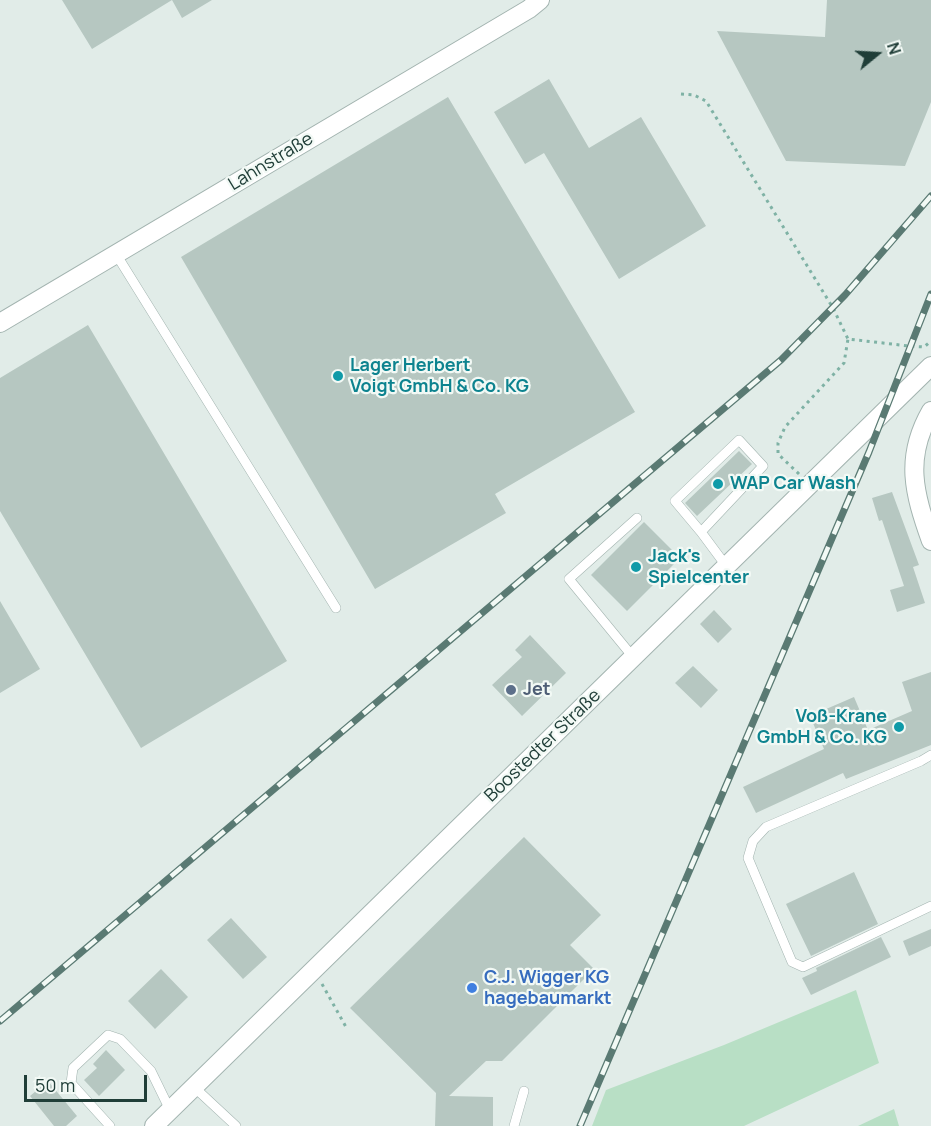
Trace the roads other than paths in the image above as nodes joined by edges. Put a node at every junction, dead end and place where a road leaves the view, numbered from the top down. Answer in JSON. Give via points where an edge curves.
{"nodes":[{"id":1,"x":540,"y":0,"type":"edge"},
{"id":2,"x":116,"y":254,"type":"junction"},
{"id":3,"x":0,"y":323,"type":"edge"},
{"id":4,"x":931,"y":366,"type":"edge"},
{"id":5,"x":928,"y":417,"type":"edge"},
{"id":6,"x":637,"y":518,"type":"dead end"},
{"id":7,"x":702,"y":532,"type":"junction"},
{"id":8,"x":931,"y":541,"type":"edge"},
{"id":9,"x":727,"y":567,"type":"junction"},
{"id":10,"x":336,"y":608,"type":"dead end"},
{"id":11,"x":633,"y":657,"type":"junction"},
{"id":12,"x":931,"y":755,"type":"edge"},
{"id":13,"x":931,"y":906,"type":"edge"},
{"id":14,"x":194,"y":1087,"type":"junction"},
{"id":15,"x":524,"y":1091,"type":"dead end"},
{"id":16,"x":170,"y":1110,"type":"junction"},
{"id":17,"x":110,"y":1126,"type":"edge"},
{"id":18,"x":154,"y":1126,"type":"edge"},
{"id":19,"x":236,"y":1126,"type":"edge"},
{"id":20,"x":514,"y":1126,"type":"edge"}],
"edges":[{"from":1,"to":2,"type":"street","name":"Lahnstraße"},
{"from":2,"to":3,"type":"street","name":"Lahnstraße"},
{"from":2,"to":10,"type":"lane"},
{"from":4,"to":9,"type":"street","name":"Boostedter Straße"},
{"from":5,"to":8,"type":"street","via":[[914,452],[913,471]]},
{"from":6,"to":11,"type":"lane","via":[[569,579]]},
{"from":7,"to":7,"type":"lane","via":[[763,466],[739,440],[675,501]]},
{"from":7,"to":9,"type":"lane"},
{"from":9,"to":11,"type":"street","name":"Boostedter Straße"},
{"from":11,"to":14,"type":"street","name":"Boostedter Straße"},
{"from":12,"to":13,"type":"lane","via":[[766,827],[753,841],[748,858],[792,962],[804,967]]},
{"from":14,"to":16,"type":"street","name":"Boostedter Straße"},
{"from":14,"to":19,"type":"lane"},
{"from":15,"to":20,"type":"lane"},
{"from":16,"to":17,"type":"lane","via":[[151,1071],[120,1039],[108,1035],[73,1068],[71,1083]]},
{"from":16,"to":18,"type":"street","name":"Boostedter Straße"}]}
